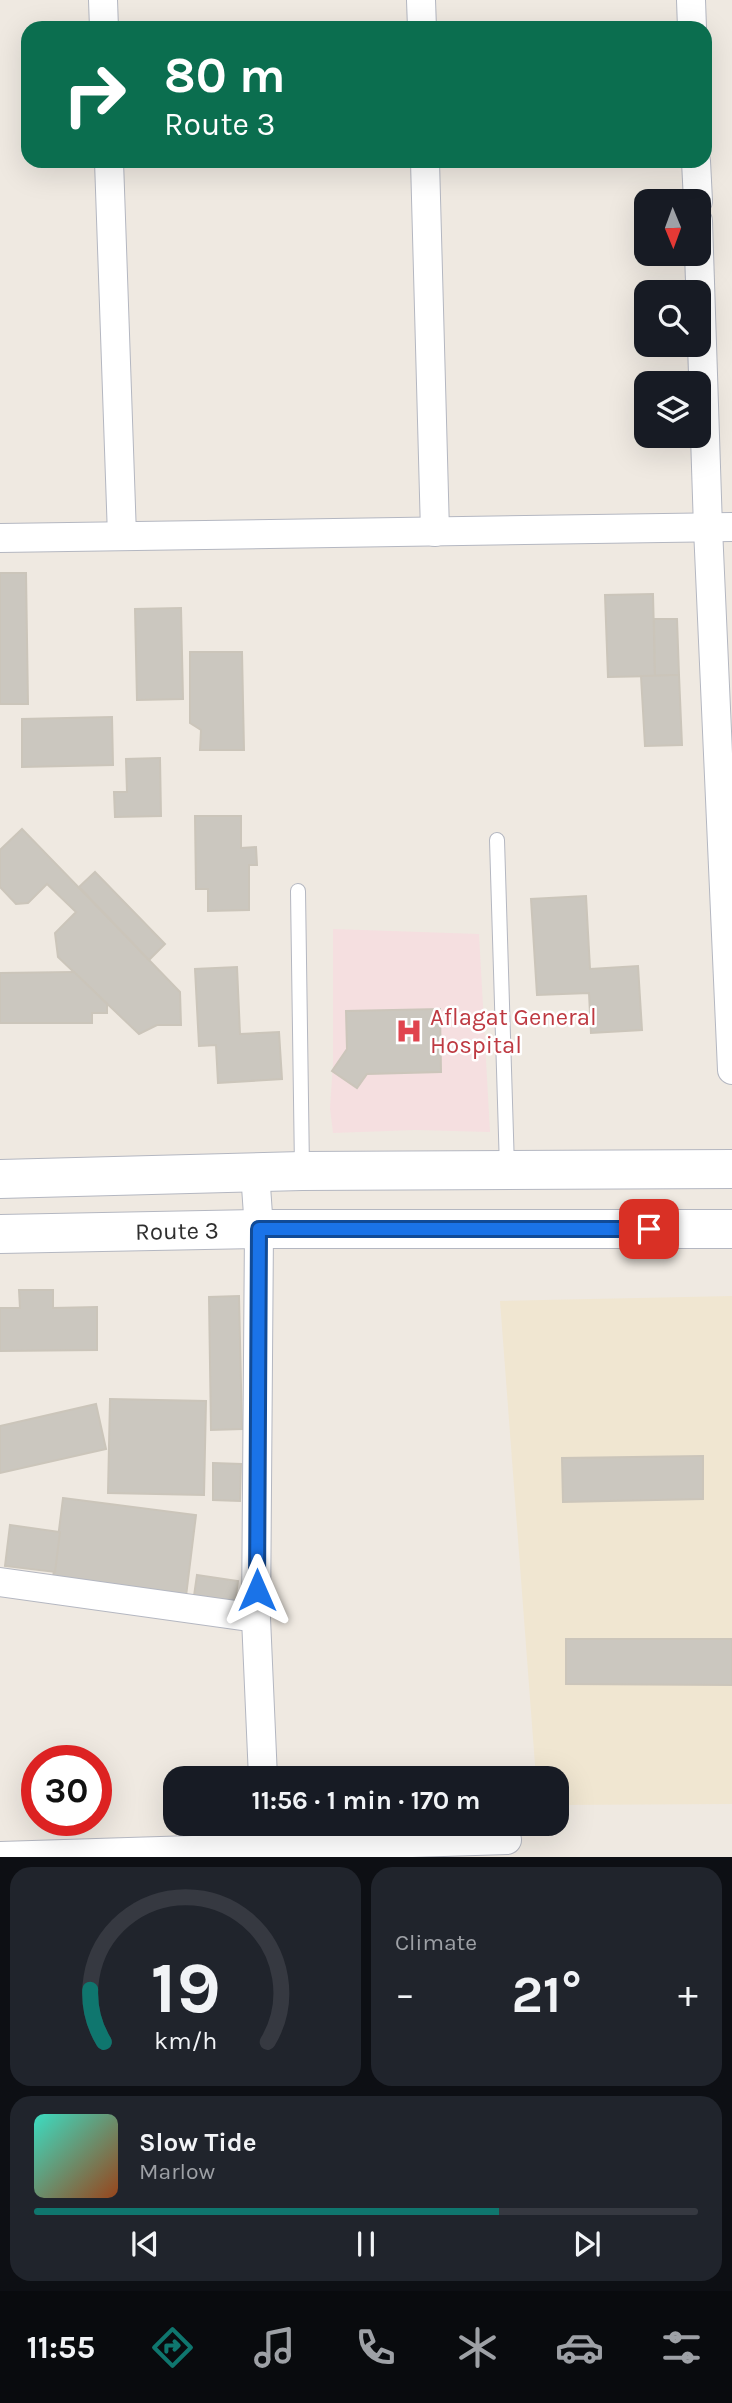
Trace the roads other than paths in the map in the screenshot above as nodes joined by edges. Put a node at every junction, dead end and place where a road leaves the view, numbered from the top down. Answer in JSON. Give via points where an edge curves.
{"nodes":[{"id":1,"x":103,"y":0,"type":"edge"},
{"id":2,"x":421,"y":0,"type":"edge"},
{"id":3,"x":691,"y":0,"type":"edge"},
{"id":4,"x":104,"y":21,"type":"edge"},
{"id":5,"x":422,"y":21,"type":"edge"},
{"id":6,"x":692,"y":21,"type":"edge"},
{"id":7,"x":109,"y":168,"type":"edge"},
{"id":8,"x":425,"y":168,"type":"edge"},
{"id":9,"x":696,"y":168,"type":"edge"},
{"id":10,"x":697,"y":189,"type":"edge"},
{"id":11,"x":700,"y":266,"type":"edge"},
{"id":12,"x":720,"y":528,"type":"edge"},
{"id":13,"x":435,"y":532,"type":"junction"},
{"id":14,"x":122,"y":536,"type":"junction"},
{"id":15,"x":0,"y":538,"type":"edge"},
{"id":16,"x":497,"y":840,"type":"dead end"},
{"id":17,"x":298,"y":891,"type":"dead end"},
{"id":18,"x":731,"y":1027,"type":"edge"},
{"id":19,"x":732,"y":1070,"type":"edge"},
{"id":20,"x":732,"y":1169,"type":"edge"},
{"id":21,"x":507,"y":1170,"type":"junction"},
{"id":22,"x":302,"y":1171,"type":"junction"},
{"id":23,"x":255,"y":1172,"type":"junction"},
{"id":24,"x":0,"y":1179,"type":"edge"},
{"id":25,"x":259,"y":1229,"type":"junction"},
{"id":26,"x":732,"y":1229,"type":"edge"},
{"id":27,"x":0,"y":1234,"type":"edge"},
{"id":28,"x":0,"y":1582,"type":"edge"},
{"id":29,"x":256,"y":1618,"type":"junction"},
{"id":30,"x":262,"y":1766,"type":"edge"},
{"id":31,"x":508,"y":1840,"type":"dead end"},
{"id":32,"x":266,"y":1843,"type":"edge"},
{"id":33,"x":0,"y":1856,"type":"edge"}],
"edges":[{"from":1,"to":4,"type":"street"},
{"from":2,"to":5,"type":"street"},
{"from":3,"to":6,"type":"street"},
{"from":7,"to":14,"type":"street"},
{"from":8,"to":13,"type":"street"},
{"from":9,"to":10,"type":"street"},
{"from":11,"to":12,"type":"street","via":[[705,425]]},
{"from":12,"to":13,"type":"street"},
{"from":12,"to":18,"type":"street"},
{"from":13,"to":14,"type":"street"},
{"from":14,"to":15,"type":"street"},
{"from":16,"to":21,"type":"lane"},
{"from":17,"to":22,"type":"lane"},
{"from":18,"to":19,"type":"street"},
{"from":20,"to":21,"type":"main road"},
{"from":21,"to":22,"type":"main road"},
{"from":22,"to":23,"type":"main road"},
{"from":23,"to":24,"type":"main road"},
{"from":23,"to":25,"type":"street"},
{"from":25,"to":26,"type":"main road","name":"Route 3"},
{"from":25,"to":27,"type":"main road","name":"Route 3"},
{"from":25,"to":29,"type":"street"},
{"from":28,"to":29,"type":"street"},
{"from":29,"to":30,"type":"street"},
{"from":31,"to":32,"type":"street"},
{"from":32,"to":33,"type":"street"}]}
